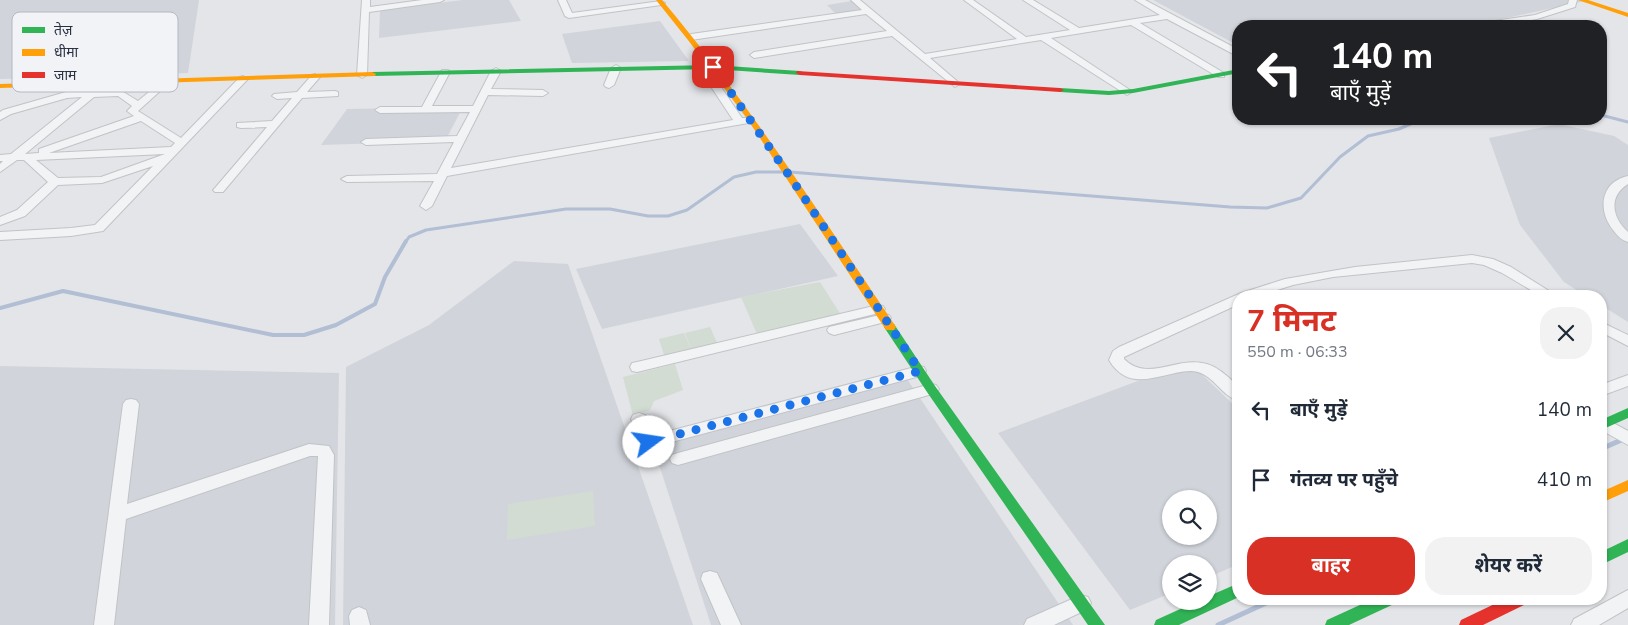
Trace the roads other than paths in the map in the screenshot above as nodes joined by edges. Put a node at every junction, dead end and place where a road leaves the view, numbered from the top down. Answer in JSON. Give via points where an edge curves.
{"nodes":[{"id":1,"x":366,"y":0,"type":"edge"},
{"id":2,"x":440,"y":0,"type":"edge"},
{"id":3,"x":562,"y":0,"type":"edge"},
{"id":4,"x":855,"y":0,"type":"edge"},
{"id":5,"x":968,"y":0,"type":"edge"},
{"id":6,"x":1139,"y":0,"type":"edge"},
{"id":7,"x":1574,"y":0,"type":"edge"},
{"id":8,"x":1581,"y":0,"type":"edge"},
{"id":9,"x":1594,"y":0,"type":"edge"},
{"id":10,"x":660,"y":2,"type":"edge"},
{"id":11,"x":1034,"y":2,"type":"edge"},
{"id":12,"x":365,"y":10,"type":"junction"},
{"id":13,"x":868,"y":11,"type":"junction"},
{"id":14,"x":1628,"y":11,"type":"edge"},
{"id":15,"x":1628,"y":15,"type":"edge"},
{"id":16,"x":1168,"y":16,"type":"junction"},
{"id":17,"x":1518,"y":20,"type":"edge"},
{"id":18,"x":1132,"y":22,"type":"junction"},
{"id":19,"x":1078,"y":31,"type":"junction"},
{"id":20,"x":894,"y":33,"type":"junction"},
{"id":21,"x":691,"y":37,"type":"junction"},
{"id":22,"x":1043,"y":37,"type":"junction"},
{"id":23,"x":1025,"y":40,"type":"junction"},
{"id":24,"x":1232,"y":50,"type":"edge"},
{"id":25,"x":754,"y":55,"type":"dead end"},
{"id":26,"x":922,"y":57,"type":"junction"},
{"id":27,"x":708,"y":67,"type":"junction"},
{"id":28,"x":616,"y":68,"type":"junction"},
{"id":29,"x":496,"y":71,"type":"junction"},
{"id":30,"x":445,"y":72,"type":"junction"},
{"id":31,"x":1232,"y":73,"type":"edge"},
{"id":32,"x":362,"y":75,"type":"junction"},
{"id":33,"x":1221,"y":75,"type":"junction"},
{"id":34,"x":315,"y":77,"type":"junction"},
{"id":35,"x":244,"y":79,"type":"junction"},
{"id":36,"x":178,"y":81,"type":"edge"},
{"id":37,"x":955,"y":84,"type":"junction"},
{"id":38,"x":609,"y":85,"type":"dead end"},
{"id":39,"x":153,"y":92,"type":"edge"},
{"id":40,"x":486,"y":92,"type":"junction"},
{"id":41,"x":1127,"y":92,"type":"junction"},
{"id":42,"x":543,"y":93,"type":"dead end"},
{"id":43,"x":92,"y":94,"type":"junction"},
{"id":44,"x":335,"y":94,"type":"dead end"},
{"id":45,"x":300,"y":95,"type":"junction"},
{"id":46,"x":277,"y":96,"type":"dead end"},
{"id":47,"x":138,"y":105,"type":"junction"},
{"id":48,"x":477,"y":109,"type":"junction"},
{"id":49,"x":380,"y":110,"type":"dead end"},
{"id":50,"x":425,"y":110,"type":"junction"},
{"id":51,"x":2,"y":112,"type":"edge"},
{"id":52,"x":142,"y":117,"type":"junction"},
{"id":53,"x":745,"y":121,"type":"junction"},
{"id":54,"x":276,"y":124,"type":"junction"},
{"id":55,"x":241,"y":125,"type":"dead end"},
{"id":56,"x":461,"y":139,"type":"junction"},
{"id":57,"x":366,"y":142,"type":"dead end"},
{"id":58,"x":175,"y":150,"type":"junction"},
{"id":59,"x":27,"y":157,"type":"junction"},
{"id":60,"x":0,"y":158,"type":"edge"},
{"id":61,"x":13,"y":158,"type":"junction"},
{"id":62,"x":0,"y":169,"type":"edge"},
{"id":63,"x":443,"y":175,"type":"junction"},
{"id":64,"x":346,"y":178,"type":"dead end"},
{"id":65,"x":1628,"y":179,"type":"edge"},
{"id":66,"x":55,"y":182,"type":"junction"},
{"id":67,"x":219,"y":190,"type":"dead end"},
{"id":68,"x":426,"y":206,"type":"dead end"},
{"id":69,"x":0,"y":221,"type":"edge"},
{"id":70,"x":0,"y":236,"type":"edge"},
{"id":71,"x":1628,"y":238,"type":"edge"},
{"id":72,"x":1262,"y":290,"type":"edge"},
{"id":73,"x":1540,"y":290,"type":"edge"},
{"id":74,"x":1232,"y":302,"type":"edge"},
{"id":75,"x":881,"y":314,"type":"junction"},
{"id":76,"x":1607,"y":329,"type":"edge"},
{"id":77,"x":1628,"y":341,"type":"edge"},
{"id":78,"x":724,"y":354,"type":"dead end"},
{"id":79,"x":637,"y":367,"type":"dead end"},
{"id":80,"x":920,"y":371,"type":"junction"},
{"id":81,"x":1628,"y":380,"type":"edge"},
{"id":82,"x":931,"y":389,"type":"junction"},
{"id":83,"x":1607,"y":389,"type":"edge"},
{"id":84,"x":1232,"y":390,"type":"edge"},
{"id":85,"x":131,"y":404,"type":"dead end"},
{"id":86,"x":1628,"y":413,"type":"edge"},
{"id":87,"x":639,"y":418,"type":"dead end"},
{"id":88,"x":1611,"y":425,"type":"edge"},
{"id":89,"x":678,"y":458,"type":"dead end"},
{"id":90,"x":1628,"y":486,"type":"edge"},
{"id":91,"x":1607,"y":495,"type":"edge"},
{"id":92,"x":117,"y":515,"type":"junction"},
{"id":93,"x":1628,"y":545,"type":"edge"},
{"id":94,"x":1607,"y":556,"type":"edge"},
{"id":95,"x":710,"y":579,"type":"dead end"},
{"id":96,"x":1232,"y":593,"type":"edge"},
{"id":97,"x":1628,"y":598,"type":"edge"},
{"id":98,"x":1081,"y":603,"type":"junction"},
{"id":99,"x":1375,"y":605,"type":"edge"},
{"id":100,"x":1508,"y":605,"type":"edge"},
{"id":101,"x":104,"y":625,"type":"edge"},
{"id":102,"x":319,"y":625,"type":"edge"},
{"id":103,"x":730,"y":625,"type":"edge"},
{"id":104,"x":1034,"y":625,"type":"edge"},
{"id":105,"x":1097,"y":625,"type":"edge"},
{"id":106,"x":1162,"y":625,"type":"edge"},
{"id":107,"x":1332,"y":625,"type":"edge"},
{"id":108,"x":1467,"y":625,"type":"edge"},
{"id":109,"x":1581,"y":625,"type":"edge"}],
"edges":[{"from":1,"to":12,"type":"street"},
{"from":2,"to":12,"type":"street"},
{"from":3,"to":10,"type":"street","via":[[569,16]]},
{"from":4,"to":13,"type":"street"},
{"from":5,"to":23,"type":"street"},
{"from":6,"to":16,"type":"street"},
{"from":7,"to":17,"type":"street","via":[[1572,4],[1537,17]]},
{"from":8,"to":15,"type":"street"},
{"from":9,"to":14,"type":"street"},
{"from":10,"to":21,"type":"street"},
{"from":11,"to":19,"type":"street"},
{"from":12,"to":32,"type":"street"},
{"from":13,"to":20,"type":"street"},
{"from":13,"to":21,"type":"street"},
{"from":16,"to":18,"type":"street"},
{"from":16,"to":24,"type":"street"},
{"from":18,"to":19,"type":"street"},
{"from":18,"to":33,"type":"street"},
{"from":19,"to":22,"type":"street"},
{"from":20,"to":25,"type":"street"},
{"from":20,"to":26,"type":"street"},
{"from":21,"to":27,"type":"street"},
{"from":22,"to":23,"type":"street"},
{"from":22,"to":41,"type":"street"},
{"from":23,"to":26,"type":"street"},
{"from":26,"to":37,"type":"street"},
{"from":27,"to":28,"type":"street"},
{"from":27,"to":37,"type":"street"},
{"from":27,"to":53,"type":"street"},
{"from":28,"to":29,"type":"street"},
{"from":28,"to":38,"type":"street"},
{"from":29,"to":30,"type":"street"},
{"from":29,"to":40,"type":"street"},
{"from":30,"to":32,"type":"street"},
{"from":30,"to":50,"type":"street"},
{"from":31,"to":33,"type":"street"},
{"from":32,"to":34,"type":"street"},
{"from":33,"to":41,"type":"street"},
{"from":34,"to":35,"type":"street"},
{"from":34,"to":45,"type":"street"},
{"from":35,"to":36,"type":"street"},
{"from":35,"to":58,"type":"street"},
{"from":37,"to":41,"type":"street"},
{"from":39,"to":47,"type":"street"},
{"from":40,"to":42,"type":"street"},
{"from":40,"to":48,"type":"street"},
{"from":43,"to":47,"type":"street","via":[[120,93]]},
{"from":43,"to":51,"type":"street","via":[[66,95]]},
{"from":43,"to":61,"type":"street"},
{"from":44,"to":45,"type":"street"},
{"from":45,"to":46,"type":"street"},
{"from":45,"to":54,"type":"street"},
{"from":47,"to":52,"type":"street","via":[[132,111]]},
{"from":48,"to":50,"type":"street"},
{"from":48,"to":56,"type":"street"},
{"from":49,"to":50,"type":"street"},
{"from":52,"to":58,"type":"street"},
{"from":52,"to":59,"type":"street"},
{"from":53,"to":63,"type":"street"},
{"from":53,"to":75,"type":"street","via":[[793,181]]},
{"from":54,"to":55,"type":"street"},
{"from":54,"to":67,"type":"street"},
{"from":56,"to":57,"type":"street"},
{"from":56,"to":63,"type":"street"},
{"from":58,"to":59,"type":"street"},
{"from":58,"to":66,"type":"street","via":[[102,180]]},
{"from":58,"to":70,"type":"street","via":[[99,228]]},
{"from":59,"to":61,"type":"street"},
{"from":59,"to":66,"type":"street"},
{"from":60,"to":61,"type":"street"},
{"from":61,"to":62,"type":"street"},
{"from":63,"to":64,"type":"street"},
{"from":63,"to":68,"type":"street"},
{"from":65,"to":71,"type":"street","via":[[1616,185],[1607,205],[1614,226]]},
{"from":66,"to":69,"type":"street","via":[[21,213]]},
{"from":72,"to":73,"type":"street","via":[[1318,274],[1357,268],[1469,259],[1499,266]]},
{"from":74,"to":84,"type":"street","via":[[1124,350],[1116,360],[1123,370],[1142,375],[1194,366],[1204,368]]},
{"from":75,"to":78,"type":"street"},
{"from":75,"to":79,"type":"street"},
{"from":75,"to":80,"type":"street"},
{"from":76,"to":77,"type":"street"},
{"from":80,"to":82,"type":"street"},
{"from":80,"to":87,"type":"street","via":[[649,442]]},
{"from":81,"to":83,"type":"street"},
{"from":82,"to":89,"type":"street"},
{"from":82,"to":98,"type":"street"},
{"from":85,"to":92,"type":"street"},
{"from":86,"to":88,"type":"street"},
{"from":90,"to":91,"type":"street"},
{"from":92,"to":101,"type":"street"},
{"from":92,"to":102,"type":"street","via":[[309,450],[323,450],[326,455]]},
{"from":93,"to":94,"type":"street"},
{"from":95,"to":103,"type":"street"},
{"from":96,"to":106,"type":"street"},
{"from":97,"to":109,"type":"street"},
{"from":98,"to":104,"type":"street"},
{"from":98,"to":105,"type":"street"},
{"from":99,"to":107,"type":"street"},
{"from":100,"to":108,"type":"street"}]}
